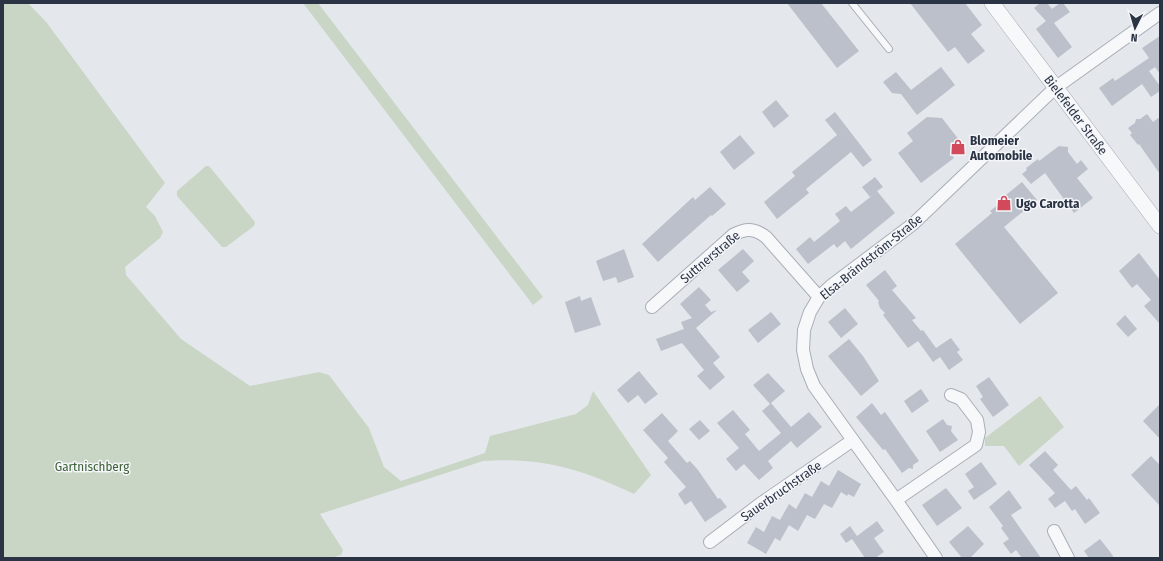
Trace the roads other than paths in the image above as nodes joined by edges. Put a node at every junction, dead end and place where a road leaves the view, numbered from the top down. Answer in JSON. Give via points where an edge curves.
{"nodes":[{"id":1,"x":852,"y":3,"type":"edge"},
{"id":2,"x":992,"y":3,"type":"edge"},
{"id":3,"x":1160,"y":13,"type":"edge"},
{"id":4,"x":889,"y":49,"type":"dead end"},
{"id":5,"x":1056,"y":88,"type":"junction"},
{"id":6,"x":1160,"y":226,"type":"edge"},
{"id":7,"x":819,"y":297,"type":"junction"},
{"id":8,"x":652,"y":307,"type":"dead end"},
{"id":9,"x":951,"y":396,"type":"dead end"},
{"id":10,"x":853,"y":440,"type":"junction"},
{"id":11,"x":896,"y":500,"type":"junction"},
{"id":12,"x":1054,"y":531,"type":"dead end"},
{"id":13,"x":710,"y":542,"type":"dead end"},
{"id":14,"x":936,"y":558,"type":"edge"},
{"id":15,"x":1068,"y":558,"type":"edge"}],
"edges":[{"from":1,"to":4,"type":"lane"},
{"from":2,"to":5,"type":"street","name":"Bielefelder Straße"},
{"from":3,"to":5,"type":"street","name":"Elsa-Brändström-Straße"},
{"from":5,"to":6,"type":"street","name":"Bielefelder Straße"},
{"from":5,"to":7,"type":"street","name":"Elsa-Brändström-Straße","via":[[913,224]]},
{"from":7,"to":8,"type":"street","name":"Suttnerstraße","via":[[766,237],[750,229],[741,230],[733,235]]},
{"from":7,"to":10,"type":"street","name":"Elsa-Brändström-Straße","via":[[804,330],[803,350],[807,369],[814,386]]},
{"from":9,"to":11,"type":"street","via":[[961,399],[977,420],[980,432],[976,445]]},
{"from":10,"to":11,"type":"street","name":"Elsa-Brändström-Straße"},
{"from":10,"to":13,"type":"street","name":"Sauerbruchstraße"},
{"from":11,"to":14,"type":"street","name":"Elsa-Brändström-Straße"},
{"from":12,"to":15,"type":"street"}]}
